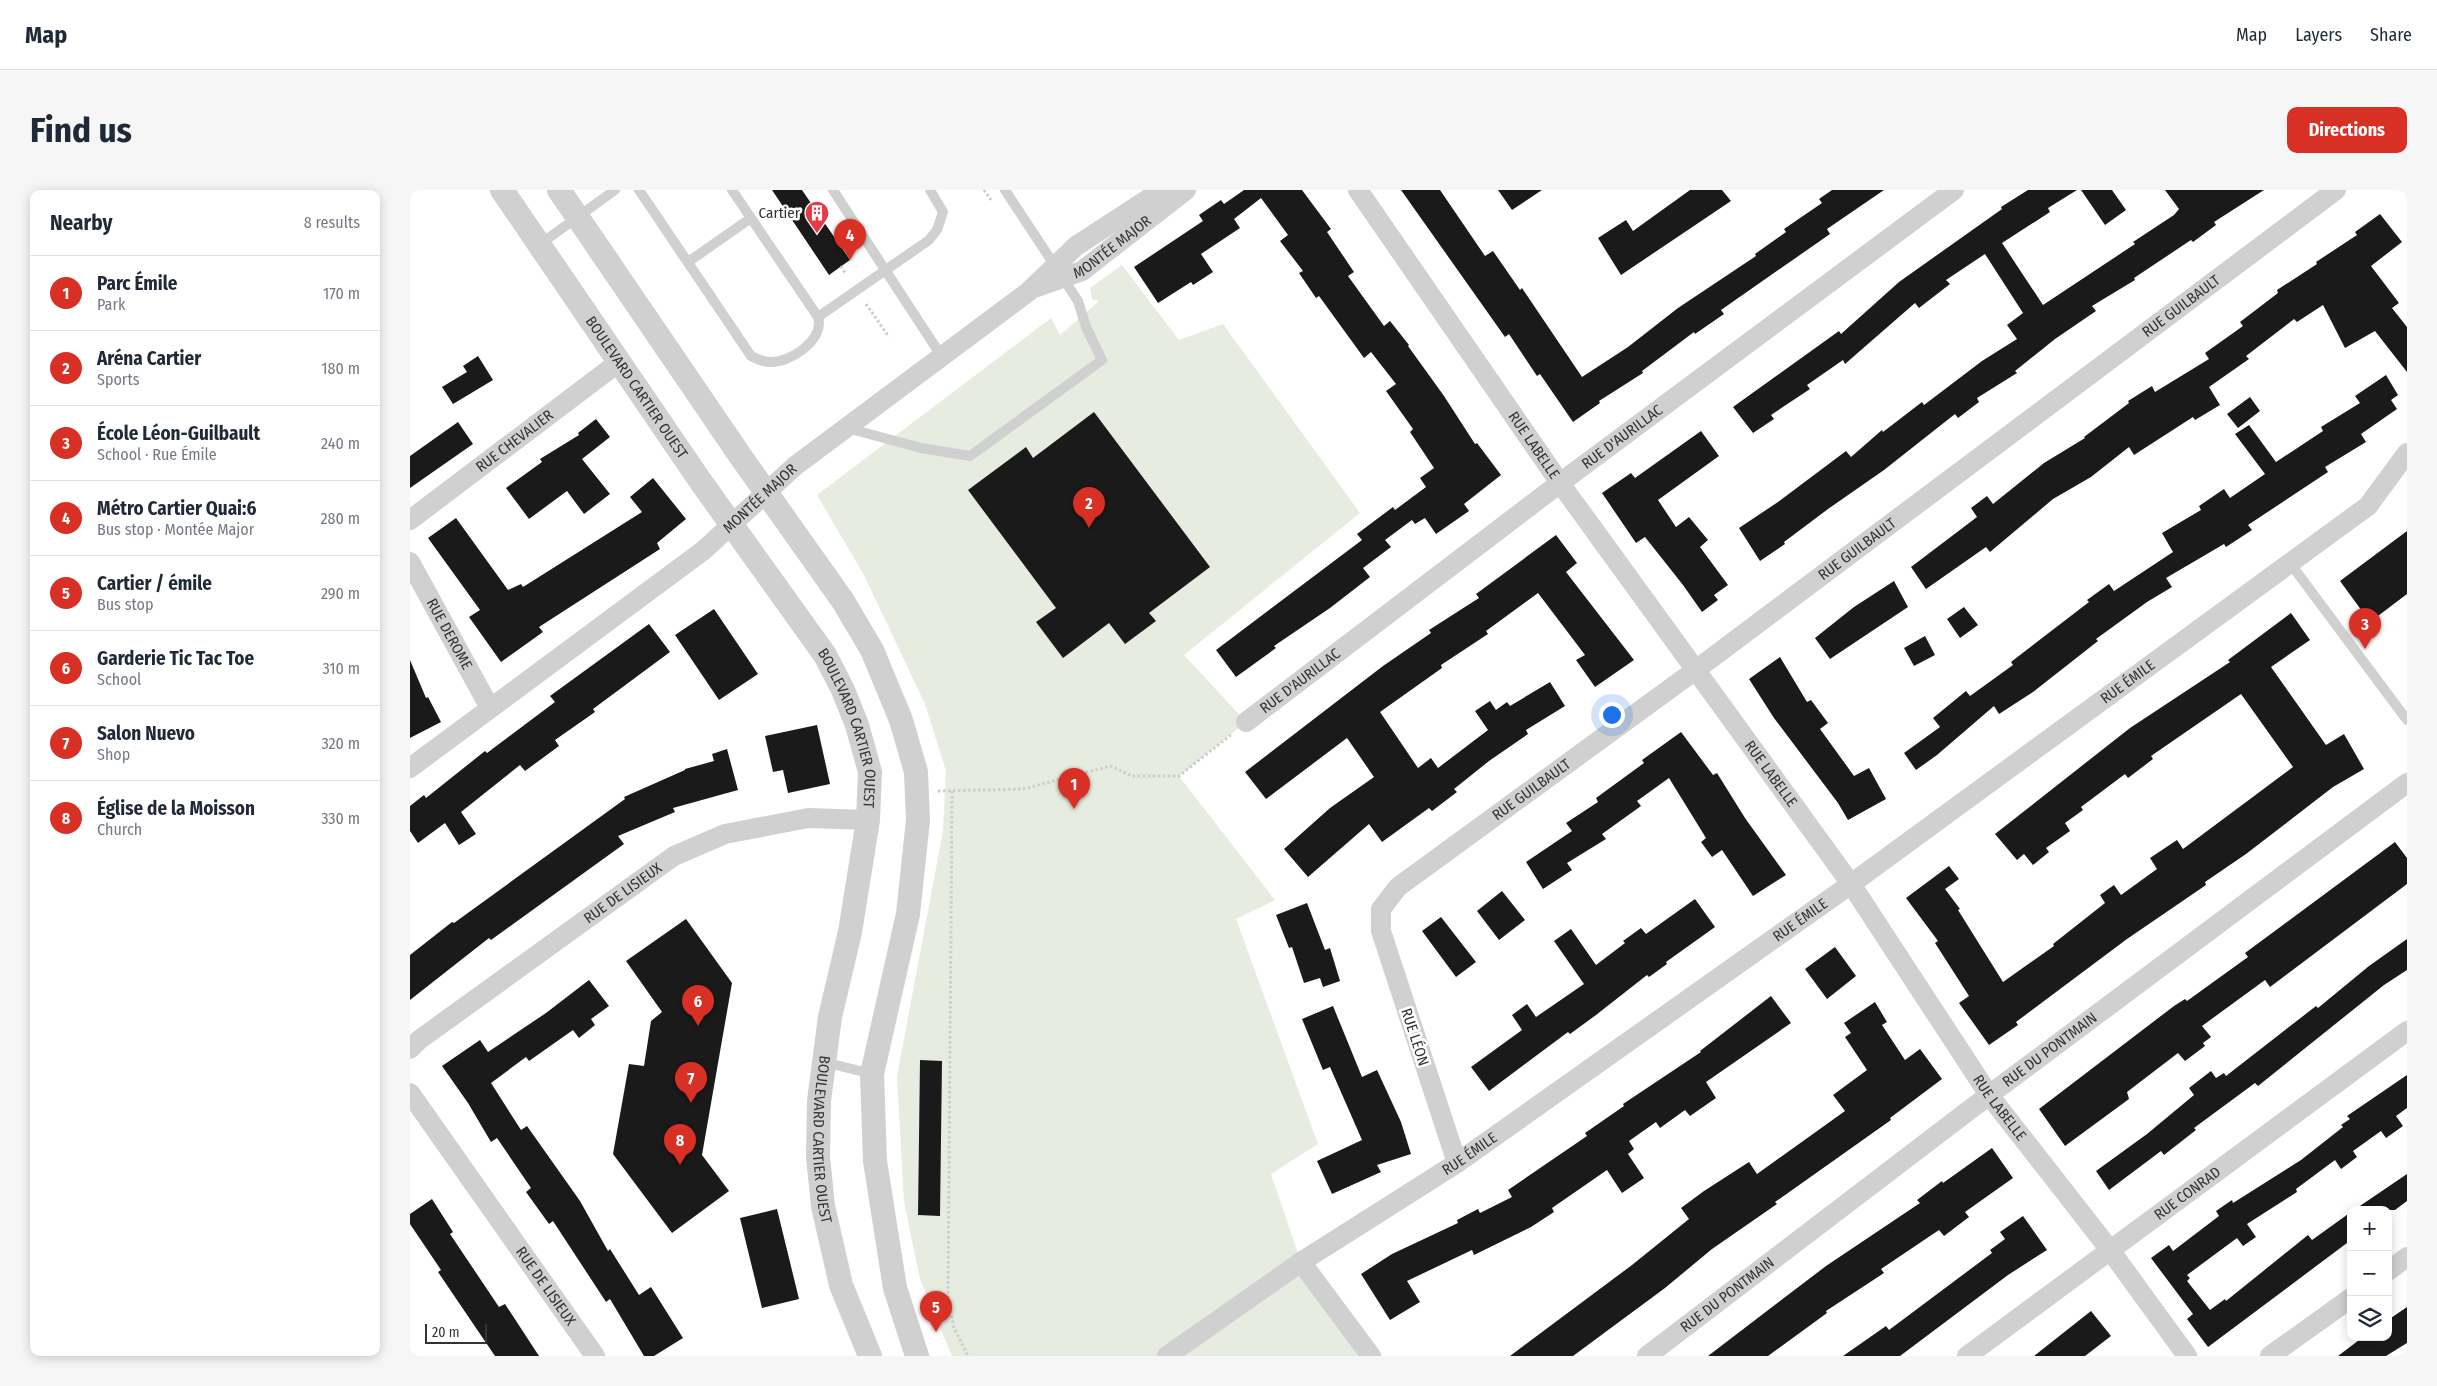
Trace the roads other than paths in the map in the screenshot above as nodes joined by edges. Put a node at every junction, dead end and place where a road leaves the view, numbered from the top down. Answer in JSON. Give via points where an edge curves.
{"nodes":[{"id":1,"x":502,"y":190,"type":"edge"},
{"id":2,"x":559,"y":190,"type":"edge"},
{"id":3,"x":615,"y":190,"type":"edge"},
{"id":4,"x":639,"y":190,"type":"edge"},
{"id":5,"x":732,"y":190,"type":"edge"},
{"id":6,"x":833,"y":190,"type":"edge"},
{"id":7,"x":930,"y":190,"type":"edge"},
{"id":8,"x":1005,"y":190,"type":"edge"},
{"id":9,"x":1162,"y":190,"type":"edge"},
{"id":10,"x":1186,"y":190,"type":"edge"},
{"id":11,"x":1358,"y":190,"type":"edge"},
{"id":12,"x":1954,"y":190,"type":"edge"},
{"id":13,"x":2336,"y":190,"type":"edge"},
{"id":14,"x":578,"y":217,"type":"junction"},
{"id":15,"x":751,"y":218,"type":"junction"},
{"id":16,"x":539,"y":245,"type":"junction"},
{"id":17,"x":688,"y":262,"type":"junction"},
{"id":18,"x":886,"y":270,"type":"junction"},
{"id":19,"x":1059,"y":272,"type":"junction"},
{"id":20,"x":818,"y":317,"type":"junction"},
{"id":21,"x":942,"y":357,"type":"junction"},
{"id":22,"x":619,"y":362,"type":"junction"},
{"id":23,"x":847,"y":428,"type":"junction"},
{"id":24,"x":2407,"y":453,"type":"edge"},
{"id":25,"x":1560,"y":483,"type":"junction"},
{"id":26,"x":766,"y":492,"type":"junction"},
{"id":27,"x":410,"y":520,"type":"edge"},
{"id":28,"x":731,"y":524,"type":"junction"},
{"id":29,"x":410,"y":562,"type":"edge"},
{"id":30,"x":2290,"y":563,"type":"junction"},
{"id":31,"x":1697,"y":669,"type":"junction"},
{"id":32,"x":490,"y":708,"type":"junction"},
{"id":33,"x":2407,"y":720,"type":"edge"},
{"id":34,"x":1246,"y":722,"type":"road end"},
{"id":35,"x":410,"y":768,"type":"edge"},
{"id":36,"x":2407,"y":783,"type":"edge"},
{"id":37,"x":868,"y":820,"type":"junction"},
{"id":38,"x":1851,"y":884,"type":"junction"},
{"id":39,"x":1381,"y":909,"type":"joint"},
{"id":40,"x":2407,"y":1031,"type":"edge"},
{"id":41,"x":410,"y":1049,"type":"edge"},
{"id":42,"x":824,"y":1062,"type":"junction"},
{"id":43,"x":872,"y":1074,"type":"junction"},
{"id":44,"x":410,"y":1093,"type":"edge"},
{"id":45,"x":1988,"y":1095,"type":"junction"},
{"id":46,"x":1457,"y":1163,"type":"junction"},
{"id":47,"x":2110,"y":1250,"type":"junction"},
{"id":48,"x":2407,"y":1257,"type":"edge"},
{"id":49,"x":1301,"y":1262,"type":"junction"},
{"id":50,"x":2392,"y":1268,"type":"edge"},
{"id":51,"x":2347,"y":1301,"type":"edge"},
{"id":52,"x":595,"y":1356,"type":"edge"},
{"id":53,"x":870,"y":1356,"type":"edge"},
{"id":54,"x":917,"y":1356,"type":"edge"},
{"id":55,"x":1167,"y":1356,"type":"edge"},
{"id":56,"x":1371,"y":1356,"type":"edge"},
{"id":57,"x":1647,"y":1356,"type":"edge"},
{"id":58,"x":1967,"y":1356,"type":"edge"},
{"id":59,"x":2187,"y":1356,"type":"edge"},
{"id":60,"x":2270,"y":1356,"type":"edge"}],
"edges":[{"from":1,"to":16,"type":"street","name":"BOULEVARD CARTIER OUEST"},
{"from":2,"to":14,"type":"street"},
{"from":3,"to":14,"type":"lane"},
{"from":4,"to":17,"type":"lane"},
{"from":5,"to":15,"type":"lane"},
{"from":6,"to":18,"type":"lane"},
{"from":7,"to":18,"type":"lane","via":[[943,212],[937,230]]},
{"from":8,"to":19,"type":"lane"},
{"from":9,"to":19,"type":"street","name":"MONTÉE MAJOR","via":[[1076,246]]},
{"from":10,"to":19,"type":"street","name":"MONTÉE MAJOR","via":[[1086,268]]},
{"from":11,"to":25,"type":"street","name":"RUE LABELLE"},
{"from":12,"to":25,"type":"street","name":"RUE D'AURILLAC"},
{"from":13,"to":31,"type":"street","name":"RUE GUILBAULT"},
{"from":14,"to":16,"type":"lane"},
{"from":14,"to":26,"type":"street"},
{"from":15,"to":17,"type":"lane"},
{"from":15,"to":20,"type":"lane"},
{"from":16,"to":22,"type":"street","name":"BOULEVARD CARTIER OUEST"},
{"from":17,"to":20,"type":"lane","via":[[757,359],[779,361],[800,351],[819,330]]},
{"from":18,"to":20,"type":"lane"},
{"from":18,"to":21,"type":"lane"},
{"from":19,"to":21,"type":"street","name":"MONTÉE MAJOR","via":[[1030,289]]},
{"from":19,"to":23,"type":"lane","via":[[1078,302],[1102,360],[970,456],[921,448]]},
{"from":21,"to":23,"type":"street","name":"MONTÉE MAJOR"},
{"from":22,"to":27,"type":"street","name":"RUE CHEVALIER"},
{"from":22,"to":28,"type":"street","name":"BOULEVARD CARTIER OUEST"},
{"from":23,"to":26,"type":"street","name":"MONTÉE MAJOR"},
{"from":24,"to":30,"type":"street","name":"RUE ÉMILE","via":[[2368,506]]},
{"from":25,"to":31,"type":"street","name":"RUE LABELLE"},
{"from":25,"to":34,"type":"street","name":"RUE D'AURILLAC"},
{"from":26,"to":28,"type":"street","name":"MONTÉE MAJOR"},
{"from":26,"to":43,"type":"street","via":[[843,601],[872,650],[900,720],[916,772],[918,820],[908,914]]},
{"from":28,"to":32,"type":"street","name":"MONTÉE MAJOR","via":[[704,550]]},
{"from":28,"to":37,"type":"street","name":"BOULEVARD CARTIER OUEST","via":[[825,655],[843,690],[870,772]]},
{"from":29,"to":32,"type":"street","name":"RUE DEROME"},
{"from":30,"to":33,"type":"lane"},
{"from":30,"to":38,"type":"street","name":"RUE ÉMILE"},
{"from":31,"to":38,"type":"street","name":"RUE LABELLE"},
{"from":31,"to":39,"type":"street","name":"RUE GUILBAULT","via":[[1398,887]]},
{"from":32,"to":35,"type":"street","name":"MONTÉE MAJOR"},
{"from":36,"to":45,"type":"street","name":"RUE DU PONTMAIN"},
{"from":37,"to":41,"type":"street","name":"RUE DE LISIEUX","via":[[808,818],[725,834],[674,856]]},
{"from":37,"to":42,"type":"street","name":"BOULEVARD CARTIER OUEST"},
{"from":38,"to":45,"type":"street","name":"RUE LABELLE"},
{"from":38,"to":46,"type":"street","name":"RUE ÉMILE"},
{"from":39,"to":46,"type":"street","name":"RUE LÉON","via":[[1380,932]]},
{"from":40,"to":47,"type":"street","name":"RUE CONRAD"},
{"from":42,"to":43,"type":"lane"},
{"from":42,"to":53,"type":"street","name":"BOULEVARD CARTIER OUEST","via":[[819,1101],[818,1157],[823,1206],[841,1285]]},
{"from":43,"to":54,"type":"street","via":[[875,1161],[895,1288]]},
{"from":44,"to":52,"type":"street","name":"RUE DE LISIEUX"},
{"from":45,"to":47,"type":"street","name":"RUE LABELLE"},
{"from":45,"to":57,"type":"street","name":"RUE DU PONTMAIN"},
{"from":46,"to":49,"type":"street","name":"RUE ÉMILE"},
{"from":47,"to":58,"type":"street","name":"RUE CONRAD"},
{"from":47,"to":59,"type":"street","name":"RUE LABELLE"},
{"from":48,"to":50,"type":"street"},
{"from":49,"to":55,"type":"street","name":"RUE ÉMILE"},
{"from":49,"to":56,"type":"street"},
{"from":51,"to":60,"type":"street"}]}
